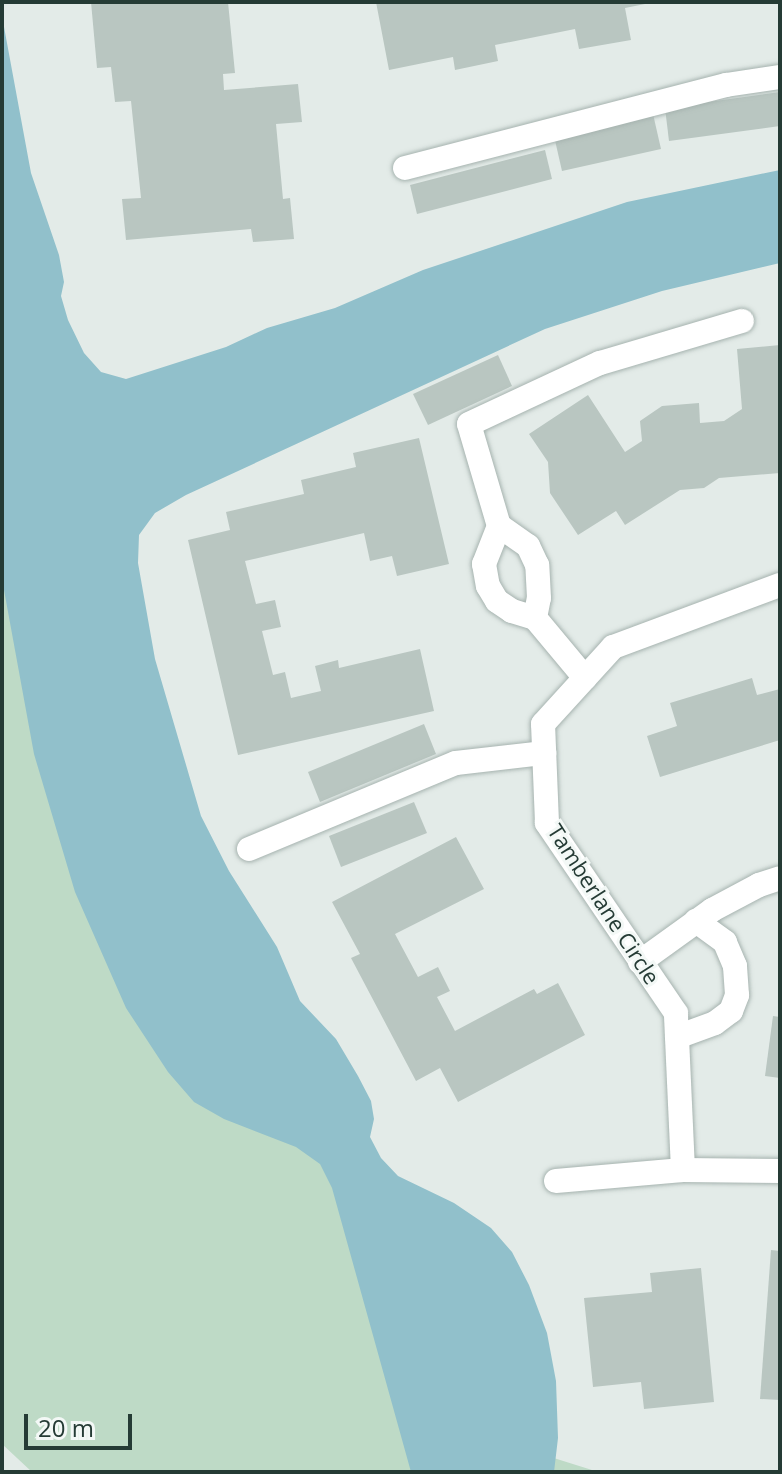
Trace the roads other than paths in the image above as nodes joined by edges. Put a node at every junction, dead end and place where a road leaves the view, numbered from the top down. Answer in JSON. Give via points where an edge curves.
{"nodes":[{"id":1,"x":780,"y":77,"type":"edge"},
{"id":2,"x":405,"y":168,"type":"dead end"},
{"id":3,"x":742,"y":321,"type":"dead end"},
{"id":4,"x":499,"y":526,"type":"junction"},
{"id":5,"x":780,"y":585,"type":"edge"},
{"id":6,"x":535,"y":618,"type":"junction"},
{"id":7,"x":585,"y":678,"type":"junction"},
{"id":8,"x":544,"y":753,"type":"junction"},
{"id":9,"x":249,"y":849,"type":"dead end"},
{"id":10,"x":780,"y":878,"type":"edge"},
{"id":11,"x":696,"y":921,"type":"junction"},
{"id":12,"x":640,"y":962,"type":"junction"},
{"id":13,"x":677,"y":1037,"type":"junction"},
{"id":14,"x":683,"y":1170,"type":"junction"},
{"id":15,"x":780,"y":1171,"type":"edge"},
{"id":16,"x":556,"y":1181,"type":"dead end"}],
"edges":[{"from":1,"to":2,"type":"street","via":[[726,85]]},
{"from":3,"to":4,"type":"street","via":[[600,363],[469,424]]},
{"from":4,"to":6,"type":"street","via":[[528,546],[537,565]]},
{"from":4,"to":6,"type":"street","via":[[484,564],[488,586],[497,601]]},
{"from":5,"to":7,"type":"street","name":"Tamberlane Circle","via":[[613,647]]},
{"from":6,"to":7,"type":"street"},
{"from":7,"to":8,"type":"street","name":"Tamberlane Circle","via":[[543,724]]},
{"from":8,"to":9,"type":"street","via":[[456,763]]},
{"from":8,"to":12,"type":"street","name":"Tamberlane Circle","via":[[547,823]]},
{"from":10,"to":11,"type":"street"},
{"from":11,"to":12,"type":"street"},
{"from":11,"to":13,"type":"street","via":[[725,942],[735,966],[737,995],[731,1011],[715,1023]]},
{"from":12,"to":13,"type":"street","name":"Tamberlane Circle","via":[[676,1013]]},
{"from":13,"to":14,"type":"street","name":"Tamberlane Circle"},
{"from":14,"to":15,"type":"street"},
{"from":14,"to":16,"type":"street"}]}
